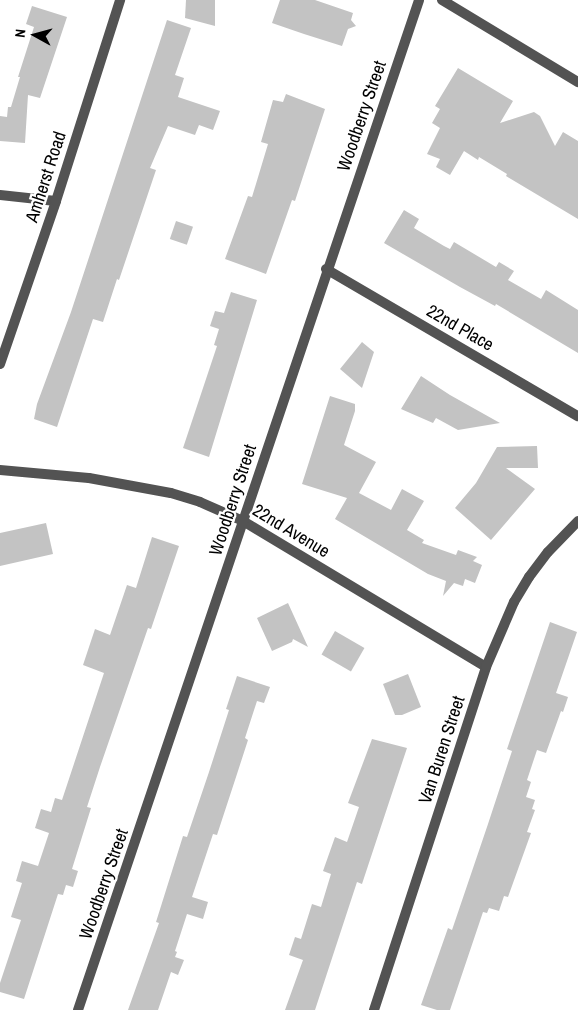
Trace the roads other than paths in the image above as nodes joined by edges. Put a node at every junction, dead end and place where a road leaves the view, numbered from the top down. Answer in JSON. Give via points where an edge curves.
{"nodes":[{"id":1,"x":120,"y":0,"type":"edge"},
{"id":2,"x":419,"y":0,"type":"edge"},
{"id":3,"x":442,"y":0,"type":"edge"},
{"id":4,"x":578,"y":82,"type":"edge"},
{"id":5,"x":0,"y":195,"type":"edge"},
{"id":6,"x":56,"y":201,"type":"junction"},
{"id":7,"x":326,"y":269,"type":"junction"},
{"id":8,"x":0,"y":364,"type":"edge"},
{"id":9,"x":578,"y":416,"type":"edge"},
{"id":10,"x":0,"y":470,"type":"edge"},
{"id":11,"x":243,"y":521,"type":"junction"},
{"id":12,"x":578,"y":521,"type":"edge"},
{"id":13,"x":486,"y":667,"type":"junction"},
{"id":14,"x":78,"y":1010,"type":"edge"},
{"id":15,"x":374,"y":1010,"type":"edge"}],
"edges":[{"from":1,"to":6,"type":"street","name":"Amherst Road"},
{"from":2,"to":7,"type":"street","name":"Woodberry Street"},
{"from":3,"to":4,"type":"street"},
{"from":5,"to":6,"type":"street"},
{"from":6,"to":8,"type":"street","name":"Amherst Road"},
{"from":7,"to":9,"type":"street","name":"22nd Place"},
{"from":7,"to":11,"type":"street","name":"Woodberry Street"},
{"from":10,"to":11,"type":"street","name":"22nd Avenue","via":[[89,478],[171,493]]},
{"from":11,"to":13,"type":"street","name":"22nd Avenue"},
{"from":11,"to":14,"type":"street","name":"Woodberry Street"},
{"from":12,"to":13,"type":"street","name":"Van Buren Street","via":[[529,577],[514,602]]},
{"from":13,"to":15,"type":"street","name":"Van Buren Street"}]}
